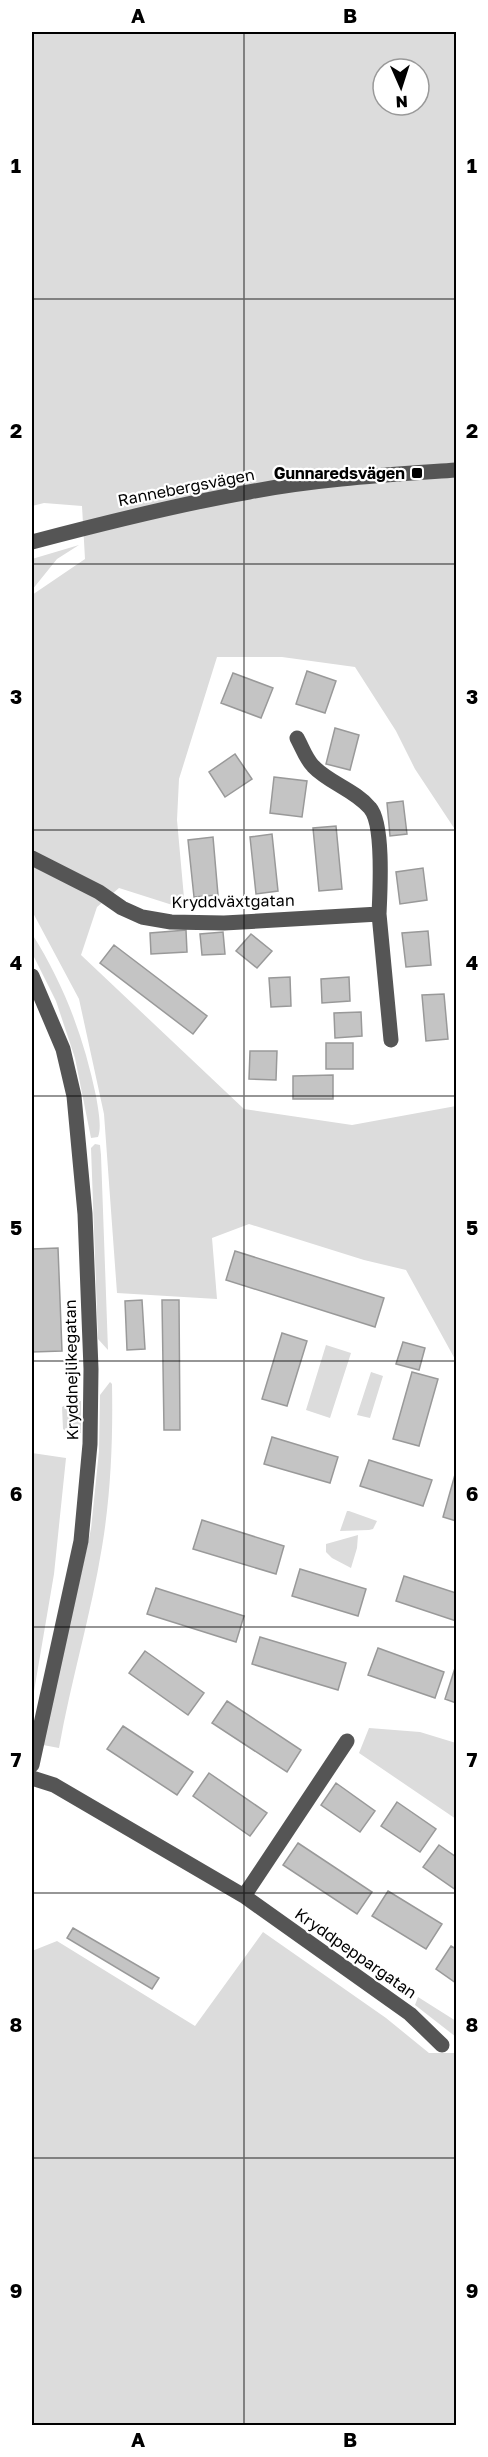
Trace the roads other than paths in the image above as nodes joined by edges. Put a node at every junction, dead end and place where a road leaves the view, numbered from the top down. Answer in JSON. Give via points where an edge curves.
{"nodes":[{"id":1,"x":456,"y":470,"type":"edge"},
{"id":2,"x":32,"y":542,"type":"edge"},
{"id":3,"x":297,"y":738,"type":"dead end"},
{"id":4,"x":32,"y":858,"type":"edge"},
{"id":5,"x":379,"y":914,"type":"junction"},
{"id":6,"x":32,"y":976,"type":"edge"},
{"id":7,"x":391,"y":1040,"type":"dead end"},
{"id":8,"x":347,"y":1741,"type":"dead end"},
{"id":9,"x":32,"y":1765,"type":"edge"},
{"id":10,"x":32,"y":1778,"type":"edge"},
{"id":11,"x":244,"y":1896,"type":"junction"},
{"id":12,"x":442,"y":2045,"type":"dead end"}],
"edges":[{"from":1,"to":2,"type":"street","name":"Rannebergsvägen","via":[[250,492],[122,518]]},
{"from":3,"to":5,"type":"street","via":[[311,764],[370,808],[376,820]]},
{"from":4,"to":5,"type":"street","name":"Kryddväxtgatan","via":[[122,908],[142,917],[171,922],[224,923]]},
{"from":5,"to":7,"type":"street"},
{"from":6,"to":9,"type":"street","name":"Kryddnejlikegatan","via":[[63,1049],[74,1096],[85,1214],[91,1369],[90,1444],[81,1541]]},
{"from":8,"to":11,"type":"street"},
{"from":10,"to":11,"type":"street","name":"Kryddpeppargatan","via":[[54,1785]]},
{"from":11,"to":12,"type":"street","name":"Kryddpeppargatan","via":[[410,2014]]}]}
